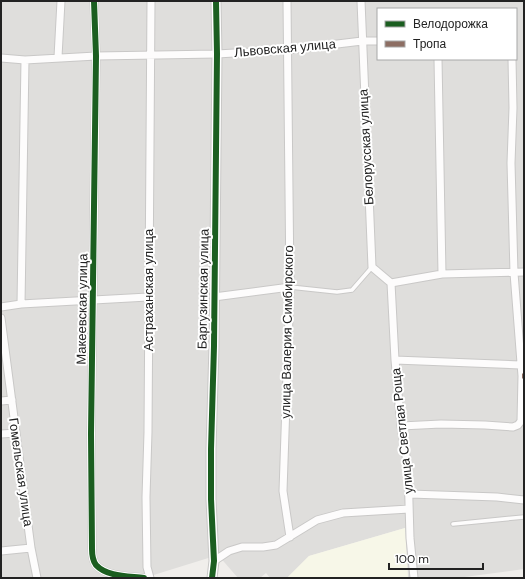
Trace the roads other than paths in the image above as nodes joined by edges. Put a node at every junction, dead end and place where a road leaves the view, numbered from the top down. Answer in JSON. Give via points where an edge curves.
{"nodes":[{"id":1,"x":61,"y":1,"type":"edge"},
{"id":2,"x":94,"y":1,"type":"edge"},
{"id":3,"x":150,"y":1,"type":"edge"},
{"id":4,"x":216,"y":1,"type":"edge"},
{"id":5,"x":287,"y":1,"type":"edge"},
{"id":6,"x":361,"y":1,"type":"edge"},
{"id":7,"x":377,"y":40,"type":"edge"},
{"id":8,"x":362,"y":41,"type":"junction"},
{"id":9,"x":288,"y":50,"type":"junction"},
{"id":10,"x":150,"y":54,"type":"junction"},
{"id":11,"x":217,"y":54,"type":"junction"},
{"id":12,"x":96,"y":56,"type":"junction"},
{"id":13,"x":58,"y":57,"type":"junction"},
{"id":14,"x":1,"y":58,"type":"edge"},
{"id":15,"x":25,"y":60,"type":"junction"},
{"id":16,"x":438,"y":60,"type":"edge"},
{"id":17,"x":512,"y":60,"type":"edge"},
{"id":18,"x":372,"y":267,"type":"junction"},
{"id":19,"x":524,"y":272,"type":"edge"},
{"id":20,"x":514,"y":273,"type":"junction"},
{"id":21,"x":442,"y":274,"type":"junction"},
{"id":22,"x":391,"y":283,"type":"junction"},
{"id":23,"x":290,"y":287,"type":"junction"},
{"id":24,"x":148,"y":297,"type":"junction"},
{"id":25,"x":214,"y":297,"type":"junction"},
{"id":26,"x":93,"y":301,"type":"junction"},
{"id":27,"x":20,"y":304,"type":"junction"},
{"id":28,"x":1,"y":307,"type":"edge"},
{"id":29,"x":1,"y":318,"type":"edge"},
{"id":30,"x":2,"y":336,"type":"edge"},
{"id":31,"x":395,"y":360,"type":"junction"},
{"id":32,"x":520,"y":365,"type":"junction"},
{"id":33,"x":12,"y":400,"type":"junction"},
{"id":34,"x":1,"y":401,"type":"edge"},
{"id":35,"x":401,"y":426,"type":"junction"},
{"id":36,"x":16,"y":432,"type":"junction"},
{"id":37,"x":1,"y":434,"type":"edge"},
{"id":38,"x":410,"y":494,"type":"junction"},
{"id":39,"x":524,"y":500,"type":"edge"},
{"id":40,"x":409,"y":509,"type":"junction"},
{"id":41,"x":524,"y":517,"type":"edge"},
{"id":42,"x":453,"y":524,"type":"dead end"},
{"id":43,"x":290,"y":537,"type":"junction"},
{"id":44,"x":32,"y":548,"type":"junction"},
{"id":45,"x":1,"y":551,"type":"edge"},
{"id":46,"x":214,"y":561,"type":"junction"},
{"id":47,"x":37,"y":578,"type":"edge"},
{"id":48,"x":144,"y":578,"type":"edge"},
{"id":49,"x":150,"y":578,"type":"edge"},
{"id":50,"x":212,"y":578,"type":"edge"},
{"id":51,"x":414,"y":578,"type":"edge"}],
"edges":[{"from":1,"to":13,"type":"street"},
{"from":2,"to":12,"type":"street","name":"Макеевская улица"},
{"from":3,"to":10,"type":"street","name":"Астраханская улица"},
{"from":4,"to":11,"type":"street","name":"Баргузинская улица"},
{"from":5,"to":9,"type":"street","name":"улица Валерия Симбирского"},
{"from":6,"to":8,"type":"street","name":"Белорусская улица"},
{"from":7,"to":8,"type":"street","name":"Львовская улица"},
{"from":8,"to":9,"type":"street","name":"Львовская улица"},
{"from":8,"to":18,"type":"street","name":"Белорусская улица"},
{"from":9,"to":11,"type":"street","name":"Львовская улица"},
{"from":9,"to":23,"type":"street","name":"улица Валерия Симбирского"},
{"from":10,"to":11,"type":"street","name":"Львовская улица"},
{"from":10,"to":12,"type":"street","name":"Львовская улица"},
{"from":10,"to":24,"type":"street","name":"Астраханская улица"},
{"from":11,"to":25,"type":"street","name":"Баргузинская улица"},
{"from":12,"to":13,"type":"street","name":"Львовская улица"},
{"from":12,"to":26,"type":"street","name":"Макеевская улица"},
{"from":13,"to":15,"type":"street","name":"Львовская улица"},
{"from":14,"to":15,"type":"street","name":"Львовская улица"},
{"from":15,"to":27,"type":"street"},
{"from":16,"to":21,"type":"street"},
{"from":17,"to":20,"type":"street"},
{"from":18,"to":22,"type":"street"},
{"from":18,"to":23,"type":"lane","via":[[352,290],[337,292]]},
{"from":19,"to":20,"type":"street"},
{"from":20,"to":21,"type":"street"},
{"from":20,"to":32,"type":"street"},
{"from":21,"to":22,"type":"street"},
{"from":22,"to":31,"type":"street","name":"улица Светлая Роща"},
{"from":23,"to":25,"type":"street"},
{"from":23,"to":43,"type":"street","name":"улица Валерия Симбирского","via":[[283,491]]},
{"from":24,"to":26,"type":"street"},
{"from":24,"to":49,"type":"street","name":"Астраханская улица","via":[[146,497],[147,567]]},
{"from":25,"to":46,"type":"street","name":"Баргузинская улица","via":[[211,499]]},
{"from":26,"to":27,"type":"street"},
{"from":26,"to":48,"type":"street","name":"Макеевская улица","via":[[93,558],[95,564],[107,573]]},
{"from":27,"to":28,"type":"street"},
{"from":29,"to":30,"type":"street","name":"Гомельская улица"},
{"from":30,"to":33,"type":"street","name":"Гомельская улица"},
{"from":31,"to":32,"type":"street"},
{"from":31,"to":35,"type":"street","name":"улица Светлая Роща"},
{"from":32,"to":35,"type":"street","via":[[521,421],[518,425]]},
{"from":33,"to":34,"type":"street"},
{"from":33,"to":36,"type":"street","name":"Гомельская улица"},
{"from":35,"to":38,"type":"street","name":"улица Светлая Роща"},
{"from":36,"to":37,"type":"street"},
{"from":36,"to":44,"type":"street","name":"Гомельская улица"},
{"from":38,"to":39,"type":"street"},
{"from":38,"to":40,"type":"street","name":"улица Светлая Роща"},
{"from":40,"to":43,"type":"street","via":[[343,513],[317,520]]},
{"from":40,"to":51,"type":"street","name":"улица Светлая Роща"},
{"from":41,"to":42,"type":"lane"},
{"from":43,"to":46,"type":"street","via":[[276,545],[242,547],[229,551]]},
{"from":44,"to":45,"type":"street"},
{"from":44,"to":47,"type":"street","name":"Гомельская улица"},
{"from":46,"to":50,"type":"street","name":"Баргузинская улица"}]}
